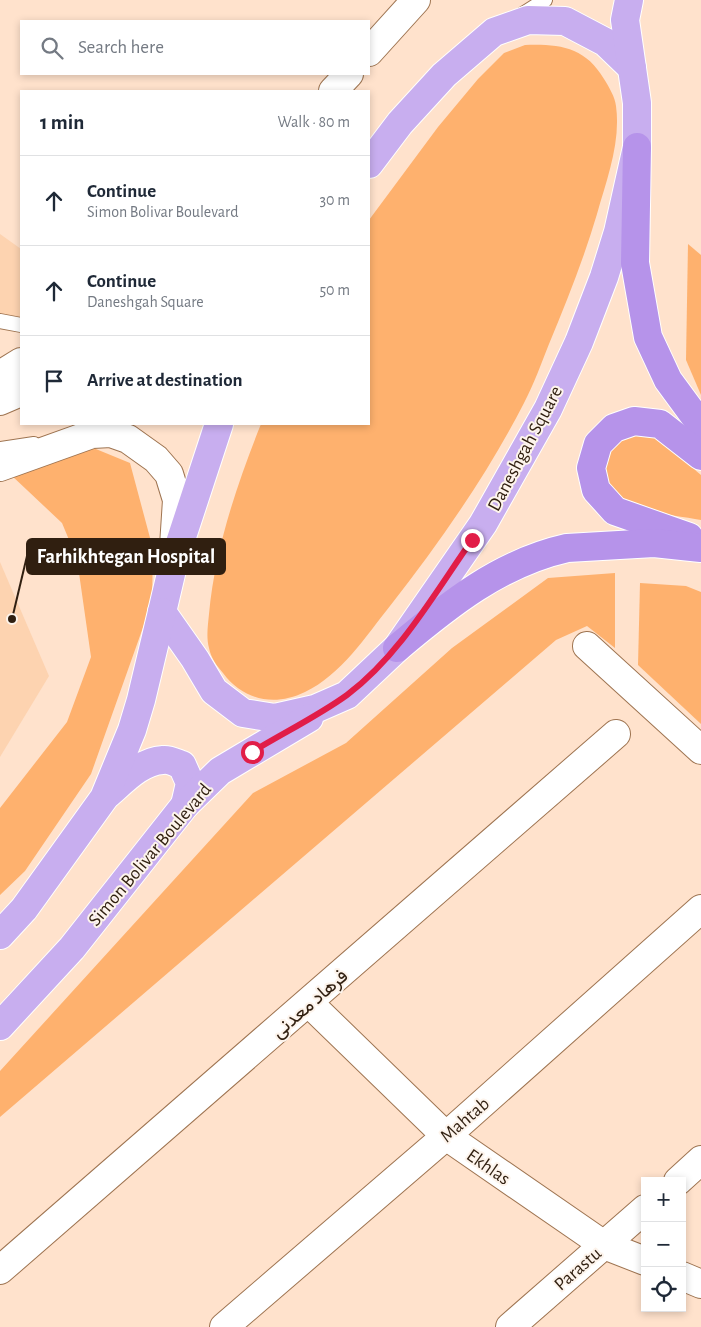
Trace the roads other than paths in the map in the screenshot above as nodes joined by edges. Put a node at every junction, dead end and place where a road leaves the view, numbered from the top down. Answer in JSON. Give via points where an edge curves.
{"nodes":[{"id":1,"x":416,"y":0,"type":"edge"},
{"id":2,"x":522,"y":0,"type":"edge"},
{"id":3,"x":545,"y":0,"type":"edge"},
{"id":4,"x":625,"y":7,"type":"edge"},
{"id":5,"x":494,"y":32,"type":"junction"},
{"id":6,"x":370,"y":51,"type":"edge"},
{"id":7,"x":632,"y":68,"type":"junction"},
{"id":8,"x":347,"y":75,"type":"edge"},
{"id":9,"x":334,"y":90,"type":"edge"},
{"id":10,"x":400,"y":123,"type":"junction"},
{"id":11,"x":637,"y":147,"type":"junction"},
{"id":12,"x":370,"y":151,"type":"edge"},
{"id":13,"x":370,"y":163,"type":"edge"},
{"id":14,"x":0,"y":321,"type":"edge"},
{"id":15,"x":20,"y":325,"type":"edge"},
{"id":16,"x":20,"y":363,"type":"edge"},
{"id":17,"x":0,"y":375,"type":"edge"},
{"id":18,"x":20,"y":392,"type":"edge"},
{"id":19,"x":0,"y":401,"type":"edge"},
{"id":20,"x":219,"y":425,"type":"edge"},
{"id":21,"x":701,"y":425,"type":"edge"},
{"id":22,"x":92,"y":434,"type":"junction"},
{"id":23,"x":0,"y":449,"type":"edge"},
{"id":24,"x":701,"y":456,"type":"edge"},
{"id":25,"x":0,"y":468,"type":"edge"},
{"id":26,"x":701,"y":541,"type":"edge"},
{"id":27,"x":701,"y":548,"type":"edge"},
{"id":28,"x":174,"y":561,"type":"junction"},
{"id":29,"x":162,"y":612,"type":"junction"},
{"id":30,"x":587,"y":646,"type":"dead end"},
{"id":31,"x":397,"y":648,"type":"junction"},
{"id":32,"x":347,"y":695,"type":"junction"},
{"id":33,"x":616,"y":734,"type":"dead end"},
{"id":34,"x":701,"y":750,"type":"edge"},
{"id":35,"x":104,"y":798,"type":"junction"},
{"id":36,"x":185,"y":805,"type":"junction"},
{"id":37,"x":701,"y":909,"type":"edge"},
{"id":38,"x":0,"y":935,"type":"edge"},
{"id":39,"x":309,"y":1003,"type":"junction"},
{"id":40,"x":0,"y":1026,"type":"edge"},
{"id":41,"x":446,"y":1136,"type":"junction"},
{"id":42,"x":701,"y":1160,"type":"edge"},
{"id":43,"x":682,"y":1177,"type":"edge"},
{"id":44,"x":641,"y":1213,"type":"edge"},
{"id":45,"x":604,"y":1245,"type":"junction"},
{"id":46,"x":641,"y":1259,"type":"edge"},
{"id":47,"x":0,"y":1270,"type":"edge"},
{"id":48,"x":686,"y":1278,"type":"edge"},
{"id":49,"x":701,"y":1284,"type":"edge"},
{"id":50,"x":224,"y":1327,"type":"edge"},
{"id":51,"x":510,"y":1327,"type":"edge"}],
"edges":[{"from":1,"to":6,"type":"street"},
{"from":2,"to":5,"type":"main road"},
{"from":3,"to":5,"type":"lane"},
{"from":4,"to":7,"type":"main road"},
{"from":5,"to":7,"type":"main road","via":[[528,20],[565,21],[606,42]]},
{"from":5,"to":10,"type":"main road","via":[[444,76]]},
{"from":7,"to":11,"type":"main road","name":"Daneshgah Square","via":[[637,103]]},
{"from":8,"to":9,"type":"street"},
{"from":10,"to":12,"type":"street"},
{"from":10,"to":13,"type":"main road"},
{"from":11,"to":21,"type":"highway","via":[[635,263],[648,337],[668,380]]},
{"from":11,"to":31,"type":"main road","name":"Daneshgah Square","via":[[604,277],[548,409],[483,524]]},
{"from":14,"to":15,"type":"lane"},
{"from":16,"to":17,"type":"street"},
{"from":18,"to":19,"type":"street"},
{"from":20,"to":28,"type":"main road"},
{"from":22,"to":23,"type":"lane"},
{"from":22,"to":25,"type":"street"},
{"from":22,"to":28,"type":"street","via":[[111,432],[128,439],[156,459],[169,474],[177,500]]},
{"from":24,"to":26,"type":"highway","via":[[660,424],[634,421],[614,428],[598,444],[591,468],[596,490],[615,511]]},
{"from":27,"to":31,"type":"highway","via":[[654,544],[553,551],[511,567],[467,592]]},
{"from":28,"to":29,"type":"main road"},
{"from":29,"to":32,"type":"main road","name":"Daneshgah Square","via":[[214,691],[243,713],[275,718],[315,708]]},
{"from":29,"to":35,"type":"main road","via":[[139,708]]},
{"from":30,"to":34,"type":"street"},
{"from":31,"to":32,"type":"main road","name":"Daneshgah Square"},
{"from":32,"to":36,"type":"main road","name":"Simon Bolivar Boulevard","via":[[220,771]]},
{"from":33,"to":39,"type":"street","name":"فرهاد معدنی"},
{"from":35,"to":36,"type":"main road","via":[[132,774],[152,762],[165,759],[182,766],[190,783]]},
{"from":35,"to":38,"type":"main road","via":[[24,908]]},
{"from":36,"to":40,"type":"main road","name":"Simon Bolivar Boulevard","via":[[72,948]]},
{"from":37,"to":41,"type":"street","name":"Mahtab"},
{"from":39,"to":41,"type":"street","name":"Ekhlas"},
{"from":39,"to":47,"type":"street","name":"فرهاد معدنی"},
{"from":41,"to":45,"type":"street","name":"Ekhlas"},
{"from":41,"to":50,"type":"street","name":"Mahtab"},
{"from":42,"to":43,"type":"street"},
{"from":44,"to":45,"type":"street","name":"Parastu"},
{"from":45,"to":46,"type":"street","name":"Ekhlas"},
{"from":45,"to":51,"type":"street","name":"Parastu"},
{"from":48,"to":49,"type":"street"}]}
